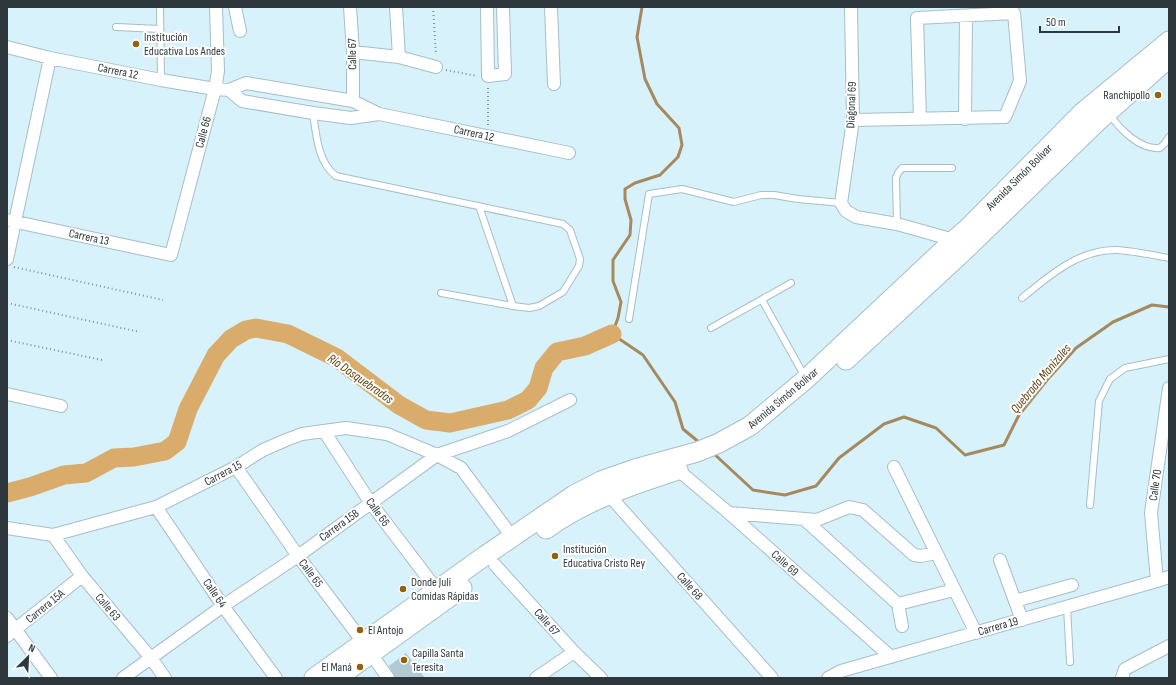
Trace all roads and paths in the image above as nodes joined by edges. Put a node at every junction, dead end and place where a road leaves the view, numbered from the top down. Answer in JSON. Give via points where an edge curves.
{"nodes":[{"id":1,"x":160,"y":7,"type":"edge"},
{"id":2,"x":216,"y":7,"type":"edge"},
{"id":3,"x":235,"y":7,"type":"edge"},
{"id":4,"x":350,"y":7,"type":"edge"},
{"id":5,"x":396,"y":7,"type":"edge"},
{"id":6,"x":433,"y":7,"type":"edge"},
{"id":7,"x":487,"y":7,"type":"edge"},
{"id":8,"x":503,"y":7,"type":"edge"},
{"id":9,"x":551,"y":7,"type":"edge"},
{"id":10,"x":851,"y":7,"type":"edge"},
{"id":11,"x":966,"y":16,"type":"junction"},
{"id":12,"x":116,"y":27,"type":"dead end"},
{"id":13,"x":160,"y":29,"type":"junction"},
{"id":14,"x":240,"y":31,"type":"dead end"},
{"id":15,"x":1169,"y":41,"type":"edge"},
{"id":16,"x":7,"y":47,"type":"edge"},
{"id":17,"x":353,"y":52,"type":"junction"},
{"id":18,"x":399,"y":57,"type":"junction"},
{"id":19,"x":50,"y":58,"type":"junction"},
{"id":20,"x":1169,"y":58,"type":"edge"},
{"id":21,"x":436,"y":67,"type":"junction"},
{"id":22,"x":488,"y":76,"type":"junction"},
{"id":23,"x":161,"y":80,"type":"junction"},
{"id":24,"x":554,"y":84,"type":"dead end"},
{"id":25,"x":215,"y":89,"type":"junction"},
{"id":26,"x":229,"y":90,"type":"junction"},
{"id":27,"x":353,"y":101,"type":"junction"},
{"id":28,"x":1109,"y":112,"type":"junction"},
{"id":29,"x":313,"y":113,"type":"junction"},
{"id":30,"x":379,"y":114,"type":"junction"},
{"id":31,"x":920,"y":119,"type":"junction"},
{"id":32,"x":966,"y":119,"type":"junction"},
{"id":33,"x":853,"y":120,"type":"junction"},
{"id":34,"x":488,"y":136,"type":"junction"},
{"id":35,"x":1169,"y":137,"type":"edge"},
{"id":36,"x":569,"y":153,"type":"dead end"},
{"id":37,"x":952,"y":168,"type":"dead end"},
{"id":38,"x":840,"y":203,"type":"junction"},
{"id":39,"x":479,"y":206,"type":"junction"},
{"id":40,"x":11,"y":221,"type":"edge"},
{"id":41,"x":897,"y":224,"type":"junction"},
{"id":42,"x":954,"y":240,"type":"junction"},
{"id":43,"x":171,"y":255,"type":"joint"},
{"id":44,"x":1169,"y":258,"type":"edge"},
{"id":45,"x":7,"y":259,"type":"edge"},
{"id":46,"x":7,"y":266,"type":"edge"},
{"id":47,"x":791,"y":283,"type":"dead end"},
{"id":48,"x":441,"y":293,"type":"dead end"},
{"id":49,"x":1022,"y":298,"type":"dead end"},
{"id":50,"x":163,"y":300,"type":"dead end"},
{"id":51,"x":762,"y":300,"type":"junction"},
{"id":52,"x":7,"y":303,"type":"edge"},
{"id":53,"x":513,"y":306,"type":"junction"},
{"id":54,"x":628,"y":319,"type":"dead end"},
{"id":55,"x":711,"y":328,"type":"dead end"},
{"id":56,"x":140,"y":332,"type":"dead end"},
{"id":57,"x":865,"y":334,"type":"junction"},
{"id":58,"x":7,"y":340,"type":"edge"},
{"id":59,"x":1169,"y":359,"type":"edge"},
{"id":60,"x":102,"y":360,"type":"dead end"},
{"id":61,"x":806,"y":379,"type":"junction"},
{"id":62,"x":1169,"y":388,"type":"edge"},
{"id":63,"x":7,"y":394,"type":"edge"},
{"id":64,"x":570,"y":400,"type":"dead end"},
{"id":65,"x":61,"y":406,"type":"dead end"},
{"id":66,"x":324,"y":431,"type":"junction"},
{"id":67,"x":723,"y":448,"type":"junction"},
{"id":68,"x":437,"y":455,"type":"junction"},
{"id":69,"x":699,"y":457,"type":"junction"},
{"id":70,"x":236,"y":467,"type":"junction"},
{"id":71,"x":894,"y":467,"type":"dead end"},
{"id":72,"x":678,"y":470,"type":"junction"},
{"id":73,"x":608,"y":494,"type":"junction"},
{"id":74,"x":370,"y":502,"type":"junction"},
{"id":75,"x":1090,"y":505,"type":"dead end"},
{"id":76,"x":156,"y":507,"type":"junction"},
{"id":77,"x":729,"y":513,"type":"junction"},
{"id":78,"x":804,"y":519,"type":"junction"},
{"id":79,"x":7,"y":528,"type":"edge"},
{"id":80,"x":53,"y":535,"type":"junction"},
{"id":81,"x":513,"y":538,"type":"junction"},
{"id":82,"x":936,"y":553,"type":"junction"},
{"id":83,"x":298,"y":556,"type":"junction"},
{"id":84,"x":1000,"y":560,"type":"dead end"},
{"id":85,"x":495,"y":565,"type":"junction"},
{"id":86,"x":82,"y":576,"type":"junction"},
{"id":87,"x":1169,"y":577,"type":"edge"},
{"id":88,"x":1157,"y":581,"type":"junction"},
{"id":89,"x":1072,"y":585,"type":"dead end"},
{"id":90,"x":437,"y":590,"type":"junction"},
{"id":91,"x":954,"y":590,"type":"junction"},
{"id":92,"x":1015,"y":601,"type":"junction"},
{"id":93,"x":898,"y":604,"type":"junction"},
{"id":94,"x":223,"y":606,"type":"junction"},
{"id":95,"x":1067,"y":607,"type":"junction"},
{"id":96,"x":7,"y":618,"type":"edge"},
{"id":97,"x":1022,"y":620,"type":"junction"},
{"id":98,"x":902,"y":626,"type":"dead end"},
{"id":99,"x":11,"y":633,"type":"edge"},
{"id":100,"x":976,"y":633,"type":"junction"},
{"id":101,"x":1169,"y":646,"type":"edge"},
{"id":102,"x":367,"y":648,"type":"junction"},
{"id":103,"x":574,"y":652,"type":"junction"},
{"id":104,"x":891,"y":657,"type":"junction"},
{"id":105,"x":151,"y":658,"type":"junction"},
{"id":106,"x":1070,"y":662,"type":"dead end"},
{"id":107,"x":1123,"y":674,"type":"edge"},
{"id":108,"x":51,"y":678,"type":"edge"},
{"id":109,"x":123,"y":678,"type":"edge"},
{"id":110,"x":165,"y":678,"type":"edge"},
{"id":111,"x":276,"y":678,"type":"edge"},
{"id":112,"x":314,"y":678,"type":"edge"},
{"id":113,"x":337,"y":678,"type":"edge"},
{"id":114,"x":388,"y":678,"type":"edge"},
{"id":115,"x":536,"y":678,"type":"edge"},
{"id":116,"x":601,"y":678,"type":"edge"},
{"id":117,"x":772,"y":678,"type":"edge"},
{"id":118,"x":828,"y":678,"type":"edge"}],
"edges":[{"from":1,"to":13,"type":"lane"},
{"from":2,"to":25,"type":"street","name":"Calle 66","via":[[218,71]]},
{"from":3,"to":14,"type":"street"},
{"from":4,"to":17,"type":"street","name":"Calle 67"},
{"from":5,"to":18,"type":"street"},
{"from":6,"to":21,"type":"path"},
{"from":7,"to":22,"type":"street"},
{"from":8,"to":22,"type":"street","via":[[505,74]]},
{"from":9,"to":24,"type":"street"},
{"from":10,"to":33,"type":"street","name":"Diagonal 69"},
{"from":11,"to":31,"type":"street","via":[[917,18]]},
{"from":11,"to":32,"type":"street"},
{"from":11,"to":32,"type":"street","via":[[1014,13],[1020,81],[1005,117]]},
{"from":12,"to":13,"type":"lane"},
{"from":13,"to":23,"type":"lane"},
{"from":15,"to":42,"type":"main road","name":"Avenida Simón Bolívar","via":[[1083,112]]},
{"from":16,"to":19,"type":"street","name":"Carrera 12"},
{"from":17,"to":18,"type":"street"},
{"from":17,"to":27,"type":"street","name":"Calle 67"},
{"from":18,"to":21,"type":"street"},
{"from":19,"to":23,"type":"street","name":"Carrera 12"},
{"from":19,"to":40,"type":"street"},
{"from":20,"to":28,"type":"main road","name":"Avenida Simón Bolívar"},
{"from":21,"to":22,"type":"path","via":[[474,76]]},
{"from":22,"to":34,"type":"path"},
{"from":23,"to":25,"type":"street","name":"Carrera 12"},
{"from":25,"to":26,"type":"street","name":"Carrera 12"},
{"from":25,"to":43,"type":"street","name":"Calle 66"},
{"from":26,"to":27,"type":"street","name":"Carrera 12","via":[[246,83]]},
{"from":26,"to":29,"type":"street","name":"Carrera 12","via":[[242,101]]},
{"from":27,"to":30,"type":"street","name":"Carrera 12"},
{"from":28,"to":35,"type":"lane","via":[[1125,132],[1154,149],[1160,148]]},
{"from":28,"to":57,"type":"main road","name":"Avenida Simón Bolívar","via":[[965,250]]},
{"from":29,"to":30,"type":"street","name":"Carrera 12","via":[[351,118]]},
{"from":29,"to":39,"type":"lane","via":[[317,139],[326,167],[336,176]]},
{"from":30,"to":34,"type":"street","name":"Carrera 12"},
{"from":31,"to":32,"type":"street"},
{"from":31,"to":33,"type":"street"},
{"from":33,"to":38,"type":"street","name":"Diagonal 69"},
{"from":34,"to":36,"type":"street","name":"Carrera 12"},
{"from":37,"to":41,"type":"lane","via":[[902,168],[896,178]]},
{"from":38,"to":41,"type":"street","via":[[846,211],[856,217]]},
{"from":38,"to":54,"type":"lane","via":[[774,195],[761,195],[734,202],[682,189],[649,194]]},
{"from":39,"to":53,"type":"lane"},
{"from":39,"to":53,"type":"lane","via":[[563,224],[573,237],[580,258],[579,266],[563,292],[539,306]]},
{"from":40,"to":43,"type":"street","name":"Carrera 13"},
{"from":40,"to":45,"type":"street"},
{"from":41,"to":42,"type":"street"},
{"from":42,"to":57,"type":"main road","name":"Avenida Simón Bolívar"},
{"from":44,"to":49,"type":"lane","via":[[1116,250],[1095,252],[1076,258]]},
{"from":46,"to":50,"type":"path"},
{"from":47,"to":51,"type":"lane"},
{"from":48,"to":53,"type":"lane"},
{"from":51,"to":55,"type":"lane"},
{"from":51,"to":61,"type":"lane"},
{"from":52,"to":56,"type":"path"},
{"from":57,"to":61,"type":"main road","name":"Avenida Simón Bolívar"},
{"from":57,"to":67,"type":"main road","name":"Avenida Simón Bolívar","via":[[815,388],[757,437]]},
{"from":58,"to":60,"type":"path"},
{"from":59,"to":75,"type":"lane","via":[[1125,368],[1110,379],[1099,401]]},
{"from":61,"to":67,"type":"main road","name":"Avenida Simón Bolívar"},
{"from":62,"to":88,"type":"street","name":"Calle 70","via":[[1151,513]]},
{"from":63,"to":65,"type":"street"},
{"from":64,"to":68,"type":"street","name":"Carrera 15B","via":[[508,431]]},
{"from":66,"to":68,"type":"street","name":"Carrera 15","via":[[346,428],[387,434]]},
{"from":66,"to":70,"type":"street","name":"Carrera 15","via":[[302,434],[286,440],[263,450]]},
{"from":66,"to":74,"type":"street","name":"Calle 66"},
{"from":67,"to":69,"type":"main road","name":"Avenida Simón Bolívar"},
{"from":68,"to":74,"type":"street","name":"Carrera 15B"},
{"from":68,"to":81,"type":"street","via":[[461,468]]},
{"from":69,"to":72,"type":"main road","name":"Avenida Simón Bolívar"},
{"from":69,"to":81,"type":"main road","name":"Avenida Simón Bolívar","via":[[635,469],[601,481],[574,495]]},
{"from":70,"to":76,"type":"street","name":"Carrera 15"},
{"from":70,"to":83,"type":"street","name":"Calle 65"},
{"from":71,"to":82,"type":"street"},
{"from":72,"to":73,"type":"main road","name":"Avenida Simón Bolívar"},
{"from":72,"to":77,"type":"street","name":"Calle 69"},
{"from":73,"to":85,"type":"main road","name":"Avenida Simón Bolívar","via":[[554,523]]},
{"from":73,"to":117,"type":"street","name":"Calle 68"},
{"from":74,"to":83,"type":"street","name":"Carrera 15B"},
{"from":74,"to":90,"type":"street","name":"Calle 66"},
{"from":76,"to":80,"type":"street","name":"Carrera 15"},
{"from":76,"to":94,"type":"street","name":"Calle 64"},
{"from":77,"to":78,"type":"street"},
{"from":77,"to":104,"type":"street","name":"Calle 69"},
{"from":78,"to":82,"type":"street","via":[[817,520],[849,507],[863,510],[914,555]]},
{"from":78,"to":93,"type":"street"},
{"from":79,"to":80,"type":"street","name":"Carrera 15"},
{"from":80,"to":86,"type":"street","name":"Calle 63"},
{"from":81,"to":90,"type":"main road","name":"Avenida Simón Bolívar"},
{"from":82,"to":91,"type":"street"},
{"from":83,"to":94,"type":"street","name":"Carrera 15B"},
{"from":83,"to":102,"type":"street","name":"Calle 65"},
{"from":84,"to":92,"type":"street"},
{"from":85,"to":102,"type":"main road","name":"Avenida Simón Bolívar"},
{"from":85,"to":103,"type":"street","name":"Calle 67"},
{"from":86,"to":99,"type":"street","name":"Carrera 15A"},
{"from":86,"to":105,"type":"street","name":"Calle 63"},
{"from":87,"to":88,"type":"street","name":"Carrera 19"},
{"from":88,"to":95,"type":"street","name":"Carrera 19"},
{"from":89,"to":92,"type":"street"},
{"from":90,"to":102,"type":"main road","name":"Avenida Simón Bolívar"},
{"from":91,"to":93,"type":"street"},
{"from":91,"to":100,"type":"street"},
{"from":92,"to":97,"type":"street"},
{"from":93,"to":98,"type":"street"},
{"from":94,"to":105,"type":"street","name":"Carrera 15B"},
{"from":94,"to":111,"type":"street","name":"Calle 64"},
{"from":95,"to":97,"type":"street","name":"Carrera 19"},
{"from":95,"to":106,"type":"lane"},
{"from":96,"to":99,"type":"street"},
{"from":97,"to":100,"type":"street","name":"Carrera 19"},
{"from":99,"to":108,"type":"street"},
{"from":100,"to":104,"type":"street","name":"Carrera 19"},
{"from":101,"to":107,"type":"street"},
{"from":102,"to":112,"type":"main road","name":"Avenida Simón Bolívar"},
{"from":102,"to":113,"type":"main road","name":"Avenida Simón Bolívar"},
{"from":102,"to":114,"type":"street","name":"Calle 65"},
{"from":103,"to":115,"type":"street"},
{"from":103,"to":116,"type":"street","name":"Calle 67"},
{"from":104,"to":118,"type":"street","name":"Carrera 19","via":[[841,671]]},
{"from":105,"to":109,"type":"street","name":"Carrera 15B"},
{"from":105,"to":110,"type":"street","name":"Calle 63"}]}
